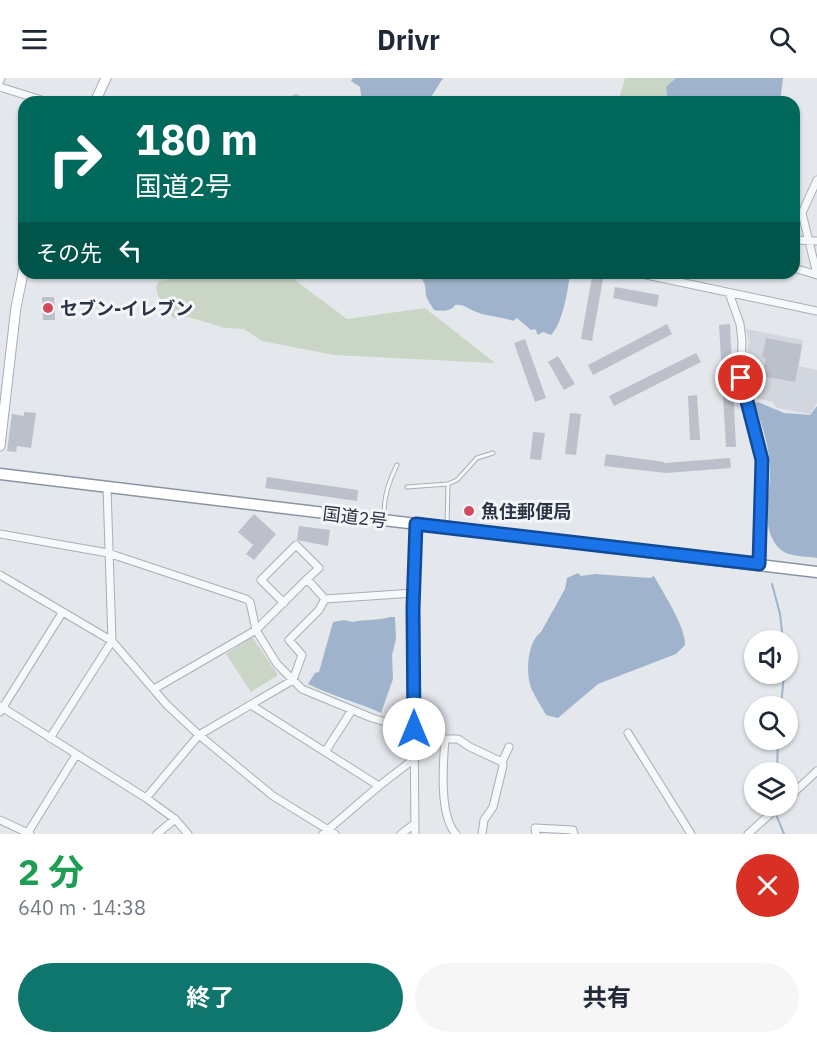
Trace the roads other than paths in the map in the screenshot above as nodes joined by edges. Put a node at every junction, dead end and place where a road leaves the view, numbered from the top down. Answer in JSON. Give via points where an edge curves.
{"nodes":[{"id":1,"x":106,"y":78,"type":"edge"},
{"id":2,"x":0,"y":87,"type":"edge"},
{"id":3,"x":29,"y":96,"type":"edge"},
{"id":4,"x":98,"y":96,"type":"edge"},
{"id":5,"x":817,"y":180,"type":"edge"},
{"id":6,"x":800,"y":240,"type":"edge"},
{"id":7,"x":809,"y":240,"type":"junction"},
{"id":8,"x":817,"y":241,"type":"edge"},
{"id":9,"x":800,"y":270,"type":"edge"},
{"id":10,"x":817,"y":274,"type":"edge"},
{"id":11,"x":22,"y":279,"type":"edge"},
{"id":12,"x":668,"y":279,"type":"edge"},
{"id":13,"x":729,"y":293,"type":"junction"},
{"id":14,"x":817,"y":311,"type":"edge"},
{"id":15,"x":2,"y":388,"type":"edge"},
{"id":16,"x":0,"y":446,"type":"edge"},
{"id":17,"x":493,"y":453,"type":"dead end"},
{"id":18,"x":397,"y":465,"type":"dead end"},
{"id":19,"x":0,"y":474,"type":"edge"},
{"id":20,"x":448,"y":484,"type":"junction"},
{"id":21,"x":407,"y":487,"type":"dead end"},
{"id":22,"x":107,"y":488,"type":"junction"},
{"id":23,"x":385,"y":520,"type":"junction"},
{"id":24,"x":416,"y":524,"type":"junction"},
{"id":25,"x":447,"y":528,"type":"junction"},
{"id":26,"x":0,"y":534,"type":"edge"},
{"id":27,"x":108,"y":553,"type":"junction"},
{"id":28,"x":759,"y":564,"type":"junction"},
{"id":29,"x":817,"y":572,"type":"edge"},
{"id":30,"x":0,"y":575,"type":"edge"},
{"id":31,"x":308,"y":579,"type":"junction"},
{"id":32,"x":414,"y":593,"type":"junction"},
{"id":33,"x":325,"y":599,"type":"junction"},
{"id":34,"x":284,"y":603,"type":"junction"},
{"id":35,"x":62,"y":613,"type":"junction"},
{"id":36,"x":256,"y":630,"type":"junction"},
{"id":37,"x":112,"y":641,"type":"junction"},
{"id":38,"x":292,"y":680,"type":"junction"},
{"id":39,"x":154,"y":689,"type":"junction"},
{"id":40,"x":251,"y":705,"type":"junction"},
{"id":41,"x":1,"y":709,"type":"edge"},
{"id":42,"x":352,"y":710,"type":"junction"},
{"id":43,"x":414,"y":729,"type":"junction"},
{"id":44,"x":628,"y":733,"type":"dead end"},
{"id":45,"x":199,"y":735,"type":"junction"},
{"id":46,"x":50,"y":738,"type":"junction"},
{"id":47,"x":445,"y":739,"type":"junction"},
{"id":48,"x":509,"y":747,"type":"dead end"},
{"id":49,"x":325,"y":752,"type":"junction"},
{"id":50,"x":76,"y":755,"type":"junction"},
{"id":51,"x":414,"y":759,"type":"junction"},
{"id":52,"x":502,"y":762,"type":"junction"},
{"id":53,"x":817,"y":771,"type":"edge"},
{"id":54,"x":379,"y":786,"type":"junction"},
{"id":55,"x":798,"y":789,"type":"edge"},
{"id":56,"x":146,"y":798,"type":"junction"},
{"id":57,"x":768,"y":816,"type":"edge"},
{"id":58,"x":175,"y":819,"type":"junction"},
{"id":59,"x":0,"y":820,"type":"edge"},
{"id":60,"x":414,"y":824,"type":"junction"},
{"id":61,"x":329,"y":832,"type":"edge"},
{"id":62,"x":28,"y":833,"type":"edge"},
{"id":63,"x":157,"y":834,"type":"edge"},
{"id":64,"x":188,"y":834,"type":"edge"},
{"id":65,"x":401,"y":834,"type":"edge"},
{"id":66,"x":415,"y":834,"type":"edge"},
{"id":67,"x":456,"y":834,"type":"edge"},
{"id":68,"x":482,"y":834,"type":"edge"},
{"id":69,"x":536,"y":834,"type":"edge"},
{"id":70,"x":574,"y":834,"type":"edge"},
{"id":71,"x":691,"y":834,"type":"edge"},
{"id":72,"x":748,"y":834,"type":"edge"}],
"edges":[{"from":1,"to":4,"type":"main road"},
{"from":2,"to":3,"type":"street"},
{"from":5,"to":7,"type":"street","via":[[802,213]]},
{"from":6,"to":7,"type":"street"},
{"from":7,"to":8,"type":"street"},
{"from":7,"to":10,"type":"street"},
{"from":9,"to":10,"type":"street"},
{"from":11,"to":15,"type":"main road"},
{"from":12,"to":13,"type":"street"},
{"from":13,"to":14,"type":"street"},
{"from":13,"to":28,"type":"street","via":[[741,333],[741,378],[762,460]]},
{"from":15,"to":16,"type":"main road"},
{"from":17,"to":20,"type":"lane","via":[[477,458],[457,480]]},
{"from":18,"to":23,"type":"lane","via":[[383,509]]},
{"from":19,"to":22,"type":"highway","name":"国道2号"},
{"from":20,"to":21,"type":"lane"},
{"from":20,"to":25,"type":"lane"},
{"from":22,"to":23,"type":"highway","name":"国道2号"},
{"from":22,"to":27,"type":"street"},
{"from":23,"to":24,"type":"highway","name":"国道2号"},
{"from":24,"to":25,"type":"highway","name":"国道2号"},
{"from":24,"to":32,"type":"street"},
{"from":25,"to":28,"type":"highway","name":"国道2号"},
{"from":26,"to":27,"type":"street"},
{"from":27,"to":36,"type":"street","via":[[246,599]]},
{"from":27,"to":37,"type":"street"},
{"from":28,"to":29,"type":"highway","name":"国道2号"},
{"from":30,"to":35,"type":"street"},
{"from":31,"to":33,"type":"street"},
{"from":31,"to":34,"type":"street"},
{"from":31,"to":34,"type":"street","via":[[319,568],[296,545],[261,580]]},
{"from":32,"to":33,"type":"street"},
{"from":32,"to":43,"type":"street"},
{"from":33,"to":38,"type":"street","via":[[289,640],[302,655]]},
{"from":34,"to":36,"type":"street"},
{"from":35,"to":37,"type":"street"},
{"from":35,"to":41,"type":"street"},
{"from":36,"to":38,"type":"street"},
{"from":36,"to":39,"type":"street"},
{"from":37,"to":39,"type":"street"},
{"from":37,"to":46,"type":"street"},
{"from":38,"to":40,"type":"street"},
{"from":38,"to":42,"type":"street","via":[[302,689]]},
{"from":39,"to":45,"type":"street"},
{"from":40,"to":45,"type":"street"},
{"from":40,"to":49,"type":"street"},
{"from":41,"to":46,"type":"street"},
{"from":42,"to":43,"type":"street"},
{"from":42,"to":49,"type":"street"},
{"from":43,"to":47,"type":"street"},
{"from":43,"to":51,"type":"street"},
{"from":44,"to":71,"type":"street"},
{"from":45,"to":56,"type":"street"},
{"from":45,"to":61,"type":"street","via":[[273,796]]},
{"from":46,"to":50,"type":"street"},
{"from":47,"to":52,"type":"street","via":[[458,739]]},
{"from":47,"to":67,"type":"street","via":[[442,784],[448,822]]},
{"from":48,"to":52,"type":"street"},
{"from":49,"to":54,"type":"street"},
{"from":50,"to":56,"type":"street"},
{"from":50,"to":62,"type":"street"},
{"from":51,"to":54,"type":"street"},
{"from":51,"to":60,"type":"street"},
{"from":52,"to":68,"type":"street","via":[[493,807],[484,820]]},
{"from":53,"to":55,"type":"street"},
{"from":54,"to":61,"type":"street"},
{"from":56,"to":58,"type":"street"},
{"from":57,"to":72,"type":"street"},
{"from":58,"to":63,"type":"street"},
{"from":58,"to":64,"type":"street"},
{"from":59,"to":62,"type":"street"},
{"from":60,"to":65,"type":"street"},
{"from":60,"to":66,"type":"street"},
{"from":69,"to":70,"type":"street","via":[[535,828],[573,830]]}]}
